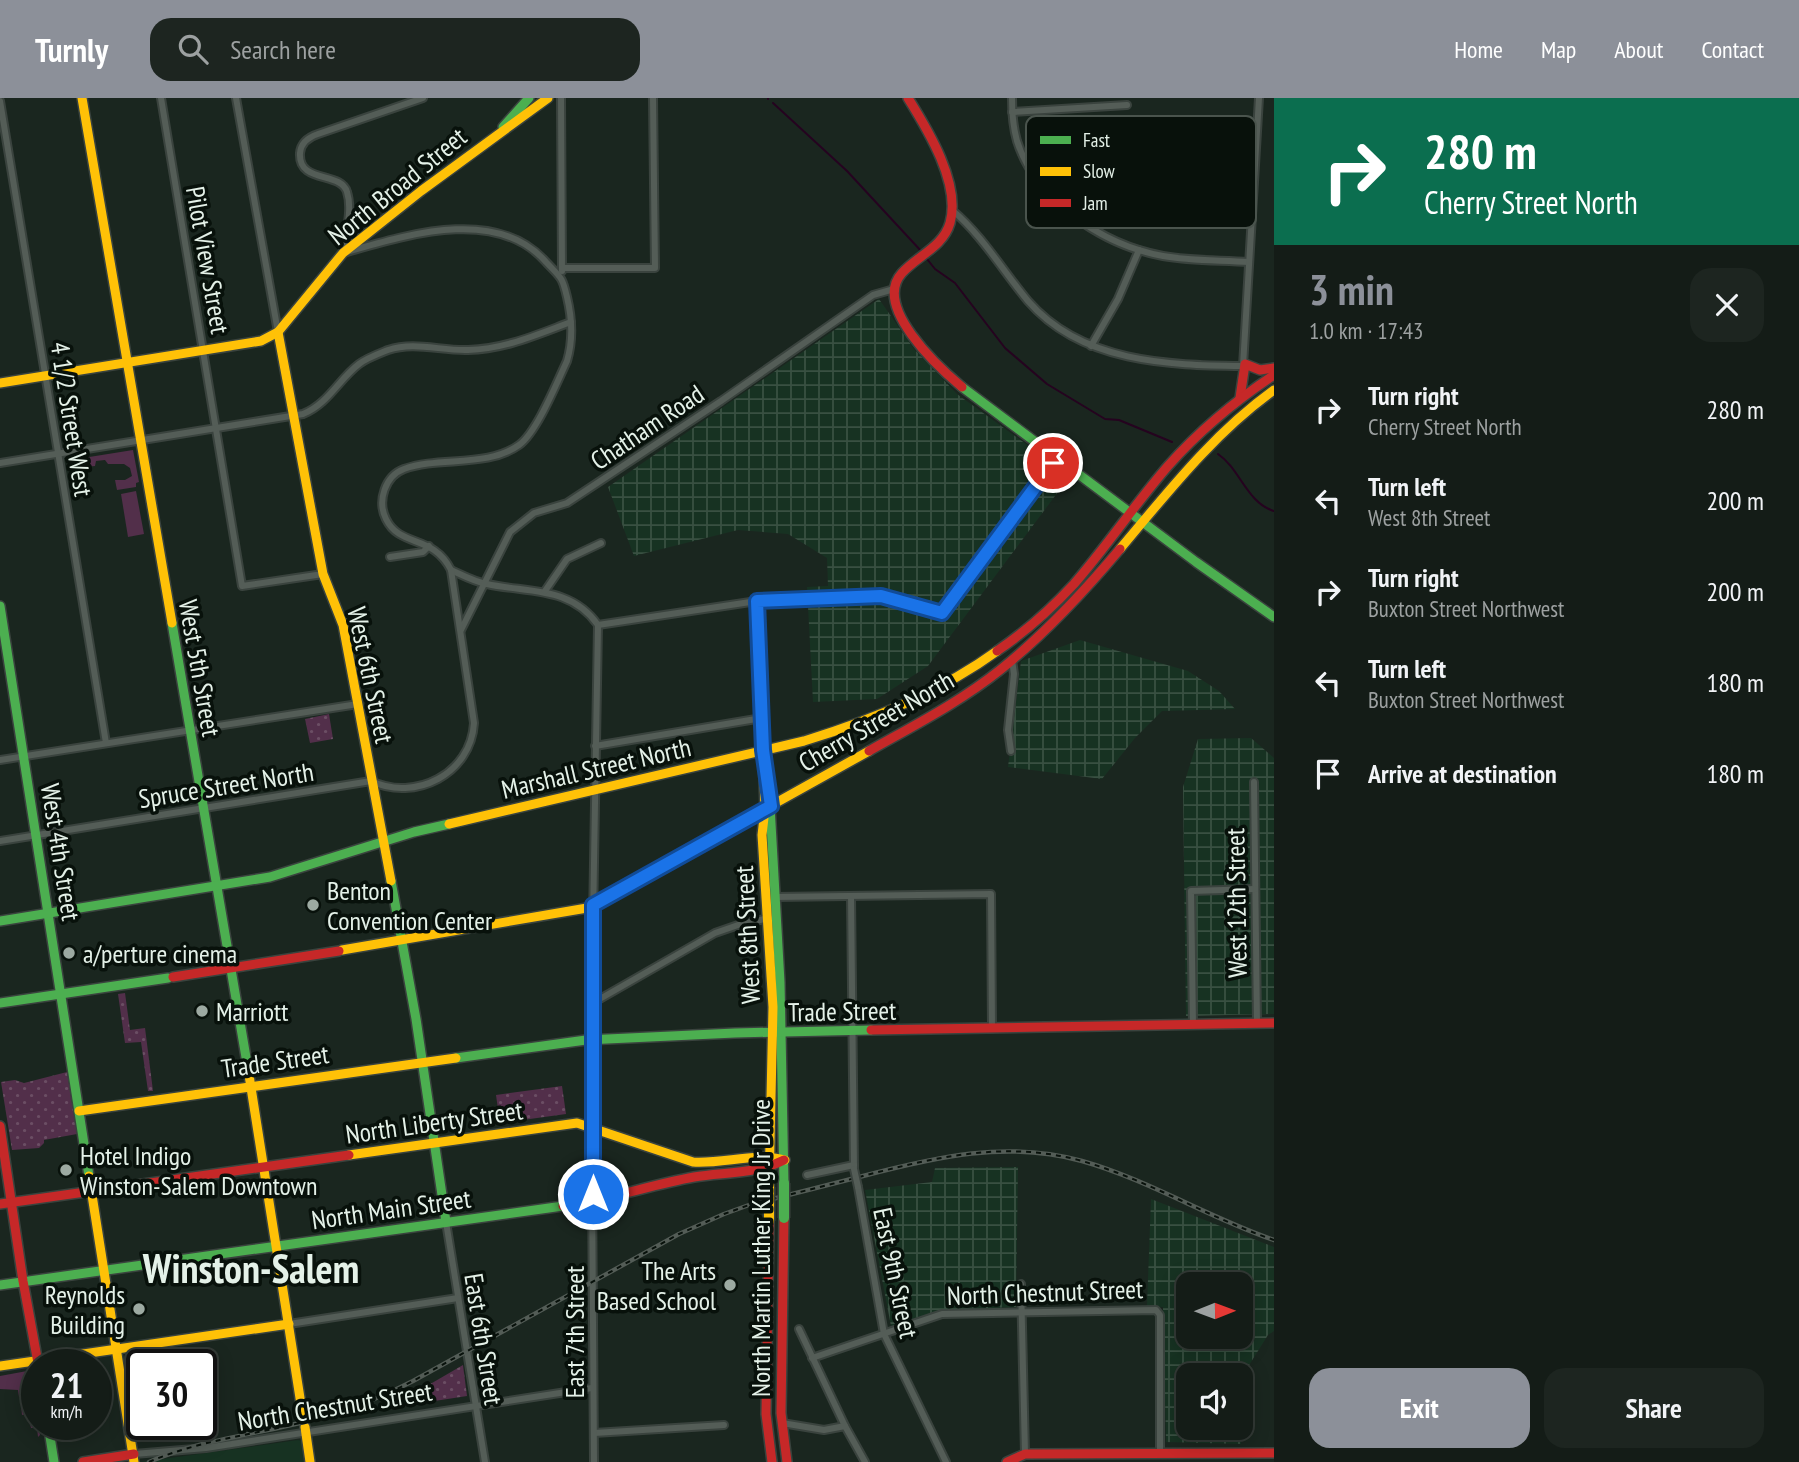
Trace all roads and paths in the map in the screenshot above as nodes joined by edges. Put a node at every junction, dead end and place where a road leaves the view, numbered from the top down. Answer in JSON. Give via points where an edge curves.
{"nodes":[{"id":1,"x":82,"y":98,"type":"edge"},
{"id":2,"x":161,"y":98,"type":"edge"},
{"id":3,"x":236,"y":98,"type":"edge"},
{"id":4,"x":422,"y":98,"type":"edge"},
{"id":5,"x":529,"y":98,"type":"edge"},
{"id":6,"x":548,"y":98,"type":"edge"},
{"id":7,"x":561,"y":98,"type":"edge"},
{"id":8,"x":653,"y":98,"type":"edge"},
{"id":9,"x":908,"y":98,"type":"edge"},
{"id":10,"x":1012,"y":98,"type":"edge"},
{"id":11,"x":1259,"y":98,"type":"edge"},
{"id":12,"x":0,"y":101,"type":"edge"},
{"id":13,"x":1127,"y":105,"type":"dead end"},
{"id":14,"x":1013,"y":112,"type":"junction"},
{"id":15,"x":500,"y":132,"type":"junction"},
{"id":16,"x":1256,"y":143,"type":"edge"},
{"id":17,"x":1026,"y":161,"type":"edge"},
{"id":18,"x":952,"y":210,"type":"junction"},
{"id":19,"x":1091,"y":228,"type":"edge"},
{"id":20,"x":1251,"y":228,"type":"edge"},
{"id":21,"x":1139,"y":250,"type":"junction"},
{"id":22,"x":343,"y":253,"type":"junction"},
{"id":23,"x":1249,"y":262,"type":"junction"},
{"id":24,"x":562,"y":268,"type":"junction"},
{"id":25,"x":562,"y":277,"type":"junction"},
{"id":26,"x":894,"y":289,"type":"junction"},
{"id":27,"x":571,"y":323,"type":"junction"},
{"id":28,"x":278,"y":332,"type":"junction"},
{"id":29,"x":1091,"y":346,"type":"junction"},
{"id":30,"x":204,"y":350,"type":"junction"},
{"id":31,"x":127,"y":362,"type":"junction"},
{"id":32,"x":1243,"y":366,"type":"junction"},
{"id":33,"x":1274,"y":368,"type":"edge"},
{"id":34,"x":1274,"y":374,"type":"edge"},
{"id":35,"x":46,"y":375,"type":"junction"},
{"id":36,"x":0,"y":383,"type":"edge"},
{"id":37,"x":1274,"y":390,"type":"edge"},
{"id":38,"x":1240,"y":398,"type":"junction"},
{"id":39,"x":294,"y":415,"type":"junction"},
{"id":40,"x":217,"y":429,"type":"junction"},
{"id":41,"x":140,"y":441,"type":"junction"},
{"id":42,"x":58,"y":454,"type":"junction"},
{"id":43,"x":1057,"y":457,"type":"junction"},
{"id":44,"x":0,"y":463,"type":"edge"},
{"id":45,"x":1131,"y":513,"type":"junction"},
{"id":46,"x":1143,"y":522,"type":"junction"},
{"id":47,"x":601,"y":543,"type":"dead end"},
{"id":48,"x":429,"y":546,"type":"junction"},
{"id":49,"x":390,"y":556,"type":"dead end"},
{"id":50,"x":451,"y":570,"type":"junction"},
{"id":51,"x":323,"y":573,"type":"junction"},
{"id":52,"x":485,"y":584,"type":"junction"},
{"id":53,"x":545,"y":591,"type":"junction"},
{"id":54,"x":757,"y":601,"type":"junction"},
{"id":55,"x":0,"y":606,"type":"edge"},
{"id":56,"x":1274,"y":617,"type":"edge"},
{"id":57,"x":597,"y":625,"type":"junction"},
{"id":58,"x":461,"y":630,"type":"junction"},
{"id":59,"x":1012,"y":660,"type":"junction"},
{"id":60,"x":358,"y":704,"type":"junction"},
{"id":61,"x":762,"y":718,"type":"junction"},
{"id":62,"x":189,"y":730,"type":"junction"},
{"id":63,"x":106,"y":743,"type":"junction"},
{"id":64,"x":595,"y":746,"type":"junction"},
{"id":65,"x":763,"y":750,"type":"junction"},
{"id":66,"x":1011,"y":751,"type":"dead end"},
{"id":67,"x":25,"y":757,"type":"junction"},
{"id":68,"x":0,"y":760,"type":"edge"},
{"id":69,"x":371,"y":781,"type":"junction"},
{"id":70,"x":1254,"y":782,"type":"dead end"},
{"id":71,"x":594,"y":790,"type":"junction"},
{"id":72,"x":203,"y":807,"type":"junction"},
{"id":73,"x":768,"y":807,"type":"junction"},
{"id":74,"x":737,"y":824,"type":"junction"},
{"id":75,"x":37,"y":835,"type":"junction"},
{"id":76,"x":762,"y":835,"type":"junction"},
{"id":77,"x":384,"y":840,"type":"junction"},
{"id":78,"x":0,"y":841,"type":"edge"},
{"id":79,"x":217,"y":887,"type":"junction"},
{"id":80,"x":1255,"y":889,"type":"junction"},
{"id":81,"x":851,"y":896,"type":"junction"},
{"id":82,"x":775,"y":897,"type":"junction"},
{"id":83,"x":593,"y":905,"type":"junction"},
{"id":84,"x":48,"y":914,"type":"junction"},
{"id":85,"x":769,"y":919,"type":"junction"},
{"id":86,"x":0,"y":921,"type":"edge"},
{"id":87,"x":401,"y":939,"type":"junction"},
{"id":88,"x":230,"y":969,"type":"junction"},
{"id":89,"x":61,"y":994,"type":"junction"},
{"id":90,"x":0,"y":1003,"type":"edge"},
{"id":91,"x":591,"y":1003,"type":"junction"},
{"id":92,"x":1257,"y":1023,"type":"junction"},
{"id":93,"x":1274,"y":1024,"type":"edge"},
{"id":94,"x":1192,"y":1025,"type":"junction"},
{"id":95,"x":992,"y":1030,"type":"junction"},
{"id":96,"x":852,"y":1032,"type":"junction"},
{"id":97,"x":777,"y":1033,"type":"junction"},
{"id":98,"x":591,"y":1041,"type":"junction"},
{"id":99,"x":422,"y":1063,"type":"junction"},
{"id":100,"x":250,"y":1086,"type":"junction"},
{"id":101,"x":79,"y":1111,"type":"junction"},
{"id":102,"x":0,"y":1126,"type":"edge"},
{"id":103,"x":593,"y":1126,"type":"junction"},
{"id":104,"x":434,"y":1143,"type":"junction"},
{"id":105,"x":681,"y":1158,"type":"junction"},
{"id":106,"x":785,"y":1160,"type":"junction"},
{"id":107,"x":770,"y":1162,"type":"junction"},
{"id":108,"x":264,"y":1166,"type":"junction"},
{"id":109,"x":854,"y":1167,"type":"junction"},
{"id":110,"x":807,"y":1175,"type":"dead end"},
{"id":111,"x":682,"y":1179,"type":"junction"},
{"id":112,"x":91,"y":1191,"type":"junction"},
{"id":113,"x":593,"y":1202,"type":"junction"},
{"id":114,"x":11,"y":1203,"type":"junction"},
{"id":115,"x":0,"y":1204,"type":"edge"},
{"id":116,"x":446,"y":1222,"type":"junction"},
{"id":117,"x":276,"y":1246,"type":"junction"},
{"id":118,"x":103,"y":1270,"type":"junction"},
{"id":119,"x":23,"y":1281,"type":"junction"},
{"id":120,"x":1021,"y":1284,"type":"dead end"},
{"id":121,"x":0,"y":1286,"type":"edge"},
{"id":122,"x":458,"y":1298,"type":"junction"},
{"id":123,"x":1021,"y":1311,"type":"junction"},
{"id":124,"x":289,"y":1324,"type":"junction"},
{"id":125,"x":800,"y":1329,"type":"dead end"},
{"id":126,"x":884,"y":1334,"type":"junction"},
{"id":127,"x":36,"y":1349,"type":"edge"},
{"id":128,"x":116,"y":1349,"type":"junction"},
{"id":129,"x":112,"y":1350,"type":"edge"},
{"id":130,"x":813,"y":1358,"type":"junction"},
{"id":131,"x":21,"y":1364,"type":"edge"},
{"id":132,"x":0,"y":1366,"type":"edge"},
{"id":133,"x":592,"y":1388,"type":"junction"},
{"id":134,"x":475,"y":1405,"type":"junction"},
{"id":135,"x":782,"y":1423,"type":"junction"},
{"id":136,"x":724,"y":1425,"type":"dead end"},
{"id":137,"x":304,"y":1426,"type":"junction"},
{"id":138,"x":845,"y":1426,"type":"junction"},
{"id":139,"x":594,"y":1433,"type":"junction"},
{"id":140,"x":51,"y":1440,"type":"edge"},
{"id":141,"x":1274,"y":1453,"type":"edge"},
{"id":142,"x":1025,"y":1454,"type":"junction"},
{"id":143,"x":1160,"y":1454,"type":"junction"},
{"id":144,"x":134,"y":1458,"type":"edge"},
{"id":145,"x":54,"y":1462,"type":"edge"},
{"id":146,"x":83,"y":1462,"type":"edge"},
{"id":147,"x":310,"y":1462,"type":"edge"},
{"id":148,"x":485,"y":1462,"type":"edge"},
{"id":149,"x":594,"y":1462,"type":"edge"},
{"id":150,"x":772,"y":1462,"type":"edge"},
{"id":151,"x":787,"y":1462,"type":"edge"},
{"id":152,"x":865,"y":1462,"type":"edge"},
{"id":153,"x":946,"y":1462,"type":"edge"},
{"id":154,"x":1007,"y":1462,"type":"edge"}],
"edges":[{"from":1,"to":31,"type":"main road","name":"West 5th Street"},
{"from":2,"to":30,"type":"street","name":"Pilot View Street"},
{"from":3,"to":28,"type":"street","name":"West 6th Street"},
{"from":4,"to":22,"type":"street","via":[[318,134],[301,147],[308,170],[342,184],[347,192]]},
{"from":5,"to":15,"type":"main road"},
{"from":6,"to":15,"type":"main road","name":"North Broad Street"},
{"from":7,"to":24,"type":"street"},
{"from":8,"to":24,"type":"street","via":[[654,268]]},
{"from":9,"to":18,"type":"main road","via":[[948,183]]},
{"from":10,"to":14,"type":"street"},
{"from":11,"to":16,"type":"street"},
{"from":12,"to":35,"type":"street","name":"4 1/2 Street West"},
{"from":13,"to":14,"type":"street"},
{"from":14,"to":17,"type":"street","via":[[1014,130]]},
{"from":15,"to":22,"type":"main road","name":"North Broad Street"},
{"from":18,"to":26,"type":"main road","via":[[943,236],[899,276]]},
{"from":18,"to":29,"type":"street","via":[[1038,312]]},
{"from":19,"to":21,"type":"street"},
{"from":20,"to":23,"type":"street"},
{"from":21,"to":23,"type":"street","via":[[1180,258]]},
{"from":21,"to":29,"type":"street"},
{"from":22,"to":25,"type":"street","via":[[429,232],[466,229],[503,235],[526,245]]},
{"from":22,"to":28,"type":"main road","name":"North Broad Street"},
{"from":23,"to":32,"type":"street"},
{"from":24,"to":25,"type":"street"},
{"from":25,"to":27,"type":"street"},
{"from":26,"to":43,"type":"main road","via":[[897,312],[931,357],[959,384]]},
{"from":26,"to":52,"type":"street","name":"Chatham Road","via":[[873,295],[567,503],[526,517],[505,540]]},
{"from":27,"to":39,"type":"street","via":[[491,348],[392,349],[358,365],[323,401]]},
{"from":27,"to":48,"type":"street","via":[[567,361],[522,443],[497,455],[405,468],[388,482],[382,503],[387,521],[404,537]]},
{"from":28,"to":30,"type":"main road","via":[[261,341]]},
{"from":28,"to":39,"type":"main road","name":"West 6th Street"},
{"from":29,"to":32,"type":"street","via":[[1168,365]]},
{"from":30,"to":31,"type":"main road"},
{"from":30,"to":40,"type":"street","name":"Pilot View Street"},
{"from":31,"to":35,"type":"main road"},
{"from":31,"to":41,"type":"main road","name":"West 5th Street"},
{"from":32,"to":33,"type":"main road"},
{"from":32,"to":38,"type":"main road"},
{"from":34,"to":38,"type":"main road","name":"Marshall Street North"},
{"from":35,"to":36,"type":"main road"},
{"from":35,"to":42,"type":"street","name":"4 1/2 Street West"},
{"from":37,"to":46,"type":"main road","name":"Cherry Street North","via":[[1195,459]]},
{"from":38,"to":45,"type":"main road","name":"Marshall Street North","via":[[1181,452]]},
{"from":39,"to":40,"type":"street"},
{"from":39,"to":51,"type":"main road","name":"West 6th Street"},
{"from":40,"to":41,"type":"street"},
{"from":40,"to":51,"type":"street","name":"Pilot View Street","via":[[242,586]]},
{"from":41,"to":42,"type":"street"},
{"from":41,"to":62,"type":"main road","name":"West 5th Street"},
{"from":42,"to":44,"type":"street"},
{"from":42,"to":63,"type":"street","name":"4 1/2 Street West"},
{"from":43,"to":45,"type":"main road"},
{"from":43,"to":54,"type":"street","via":[[942,613],[881,596]]},
{"from":45,"to":46,"type":"main road"},
{"from":45,"to":65,"type":"main road","name":"Marshall Street North","via":[[1060,597],[973,667],[874,719]]},
{"from":46,"to":56,"type":"main road"},
{"from":46,"to":59,"type":"main road","name":"Cherry Street North","via":[[1072,605]]},
{"from":47,"to":53,"type":"street","via":[[567,559]]},
{"from":48,"to":49,"type":"street","via":[[423,552]]},
{"from":48,"to":50,"type":"street","via":[[444,556]]},
{"from":50,"to":52,"type":"street"},
{"from":50,"to":58,"type":"street"},
{"from":51,"to":60,"type":"main road","name":"West 6th Street","via":[[342,625]]},
{"from":52,"to":53,"type":"street"},
{"from":52,"to":58,"type":"street","name":"Chatham Road"},
{"from":53,"to":57,"type":"street","via":[[578,605]]},
{"from":54,"to":57,"type":"street"},
{"from":54,"to":61,"type":"street","name":"West 8th Street"},
{"from":55,"to":67,"type":"main road","name":"West 4th Street"},
{"from":57,"to":64,"type":"street","name":"East 7th Street"},
{"from":58,"to":69,"type":"street","name":"Spruce Street North","via":[[474,732],[467,750],[453,768],[416,788]]},
{"from":59,"to":66,"type":"street","via":[[1007,730]]},
{"from":59,"to":73,"type":"main road","name":"Cherry Street North","via":[[937,712]]},
{"from":60,"to":62,"type":"street"},
{"from":60,"to":69,"type":"main road","name":"West 6th Street"},
{"from":61,"to":64,"type":"street"},
{"from":61,"to":65,"type":"street","name":"West 8th Street"},
{"from":62,"to":63,"type":"street"},
{"from":62,"to":72,"type":"main road","name":"West 5th Street"},
{"from":63,"to":67,"type":"street"},
{"from":64,"to":71,"type":"street","name":"East 7th Street"},
{"from":65,"to":71,"type":"main road","name":"Marshall Street North"},
{"from":65,"to":73,"type":"main road","name":"West 8th Street"},
{"from":67,"to":68,"type":"street"},
{"from":67,"to":75,"type":"main road","name":"West 4th Street"},
{"from":69,"to":72,"type":"street","name":"Spruce Street North"},
{"from":69,"to":77,"type":"main road","name":"West 6th Street"},
{"from":70,"to":80,"type":"street","name":"West 12th Street"},
{"from":71,"to":77,"type":"main road","name":"Marshall Street North"},
{"from":71,"to":83,"type":"street","name":"East 7th Street"},
{"from":72,"to":75,"type":"street","name":"Spruce Street North"},
{"from":72,"to":79,"type":"main road","name":"West 5th Street"},
{"from":73,"to":74,"type":"main road","name":"Cherry Street North"},
{"from":73,"to":76,"type":"main road","name":"West 8th Street"},
{"from":73,"to":82,"type":"main road","name":"West 8th Street"},
{"from":74,"to":76,"type":"main road"},
{"from":74,"to":83,"type":"main road","name":"Cherry Street North"},
{"from":75,"to":78,"type":"street","name":"Spruce Street North"},
{"from":75,"to":84,"type":"main road","name":"West 4th Street"},
{"from":76,"to":85,"type":"main road","name":"West 8th Street"},
{"from":77,"to":79,"type":"main road","name":"Marshall Street North","via":[[287,873]]},
{"from":77,"to":87,"type":"main road","name":"West 6th Street"},
{"from":79,"to":84,"type":"main road","name":"Marshall Street North"},
{"from":79,"to":88,"type":"main road","name":"West 5th Street"},
{"from":80,"to":92,"type":"street","name":"West 12th Street"},
{"from":80,"to":94,"type":"street","via":[[1191,891]]},
{"from":81,"to":82,"type":"street"},
{"from":81,"to":95,"type":"street","via":[[991,894]]},
{"from":81,"to":96,"type":"street","name":"East 9th Street"},
{"from":82,"to":97,"type":"main road","name":"West 8th Street"},
{"from":83,"to":87,"type":"main road","name":"Cherry Street North"},
{"from":83,"to":91,"type":"street","name":"East 7th Street"},
{"from":84,"to":86,"type":"main road","name":"Marshall Street North"},
{"from":84,"to":89,"type":"main road","name":"West 4th Street"},
{"from":85,"to":91,"type":"street","via":[[715,933]]},
{"from":85,"to":97,"type":"main road","name":"West 8th Street"},
{"from":87,"to":88,"type":"main road","name":"Cherry Street North"},
{"from":87,"to":99,"type":"main road","name":"West 6th Street"},
{"from":88,"to":89,"type":"main road","name":"Cherry Street North"},
{"from":88,"to":100,"type":"main road","name":"West 5th Street"},
{"from":89,"to":90,"type":"main road","name":"Cherry Street North"},
{"from":89,"to":101,"type":"main road","name":"West 4th Street"},
{"from":91,"to":98,"type":"street","name":"East 7th Street"},
{"from":92,"to":93,"type":"main road","name":"Trade Street"},
{"from":92,"to":94,"type":"main road","name":"Trade Street"},
{"from":94,"to":95,"type":"main road","name":"Trade Street"},
{"from":95,"to":96,"type":"main road","name":"Trade Street"},
{"from":96,"to":97,"type":"main road","name":"Trade Street"},
{"from":96,"to":109,"type":"street","name":"East 9th Street"},
{"from":97,"to":98,"type":"main road","name":"Trade Street"},
{"from":97,"to":106,"type":"main road","name":"North Martin Luther King Jr Drive"},
{"from":97,"to":107,"type":"main road","name":"North Martin Luther King Jr Drive"},
{"from":98,"to":99,"type":"main road","name":"Trade Street"},
{"from":98,"to":103,"type":"street","name":"East 7th Street"},
{"from":99,"to":100,"type":"main road","name":"Trade Street"},
{"from":99,"to":104,"type":"main road","name":"West 6th Street"},
{"from":100,"to":101,"type":"main road","name":"Trade Street"},
{"from":100,"to":108,"type":"main road","name":"West 5th Street"},
{"from":101,"to":112,"type":"main road","name":"West 4th Street"},
{"from":102,"to":114,"type":"main road"},
{"from":103,"to":104,"type":"main road","name":"North Liberty Street","via":[[577,1123]]},
{"from":103,"to":105,"type":"main road","name":"North Liberty Street"},
{"from":103,"to":113,"type":"street","name":"East 7th Street"},
{"from":104,"to":108,"type":"main road","name":"North Liberty Street"},
{"from":104,"to":116,"type":"main road","name":"West 6th Street"},
{"from":105,"to":107,"type":"main road","name":"North Liberty Street","via":[[706,1163]]},
{"from":105,"to":111,"type":"main road"},
{"from":106,"to":107,"type":"main road","name":"North Main Street"},
{"from":106,"to":135,"type":"main road","name":"North Martin Luther King Jr Drive","bridge":true},
{"from":107,"to":111,"type":"main road","name":"North Main Street"},
{"from":107,"to":150,"type":"main road","name":"North Martin Luther King Jr Drive","bridge":true,"via":[[766,1414]]},
{"from":108,"to":112,"type":"main road","name":"North Liberty Street"},
{"from":108,"to":117,"type":"main road","name":"West 5th Street"},
{"from":109,"to":110,"type":"street"},
{"from":109,"to":126,"type":"street","name":"East 9th Street","bridge":true},
{"from":111,"to":113,"type":"main road","name":"North Main Street"},
{"from":112,"to":114,"type":"main road","name":"North Liberty Street"},
{"from":112,"to":118,"type":"main road","name":"West 4th Street"},
{"from":113,"to":116,"type":"main road","name":"North Main Street"},
{"from":113,"to":133,"type":"street","name":"East 7th Street"},
{"from":114,"to":115,"type":"main road","name":"North Liberty Street"},
{"from":114,"to":119,"type":"main road"},
{"from":116,"to":117,"type":"main road","name":"North Main Street"},
{"from":116,"to":122,"type":"street","name":"East 6th Street"},
{"from":117,"to":118,"type":"main road","name":"North Main Street"},
{"from":117,"to":124,"type":"main road","name":"West 5th Street"},
{"from":118,"to":119,"type":"main road","name":"North Main Street"},
{"from":118,"to":128,"type":"main road","name":"West 4th Street"},
{"from":119,"to":121,"type":"main road","name":"North Main Street"},
{"from":119,"to":127,"type":"main road"},
{"from":120,"to":123,"type":"street"},
{"from":122,"to":124,"type":"street"},
{"from":122,"to":134,"type":"street","name":"East 6th Street"},
{"from":123,"to":126,"type":"street","name":"North Chestnut Street","via":[[942,1314]]},
{"from":123,"to":142,"type":"street"},
{"from":123,"to":143,"type":"street","name":"North Chestnut Street","via":[[1159,1311]]},
{"from":124,"to":128,"type":"main road"},
{"from":124,"to":137,"type":"main road","name":"West 5th Street"},
{"from":125,"to":130,"type":"street"},
{"from":126,"to":130,"type":"street","name":"North Chestnut Street"},
{"from":126,"to":153,"type":"street","name":"East 9th Street"},
{"from":128,"to":129,"type":"main road"},
{"from":128,"to":144,"type":"main road","name":"West 4th Street"},
{"from":130,"to":138,"type":"street"},
{"from":131,"to":132,"type":"main road"},
{"from":133,"to":134,"type":"street","name":"North Chestnut Street"},
{"from":133,"to":139,"type":"street","name":"East 7th Street"},
{"from":134,"to":137,"type":"street","name":"North Chestnut Street"},
{"from":134,"to":148,"type":"street","name":"East 6th Street"},
{"from":135,"to":138,"type":"street","via":[[824,1430]]},
{"from":135,"to":151,"type":"main road","name":"North Martin Luther King Jr Drive"},
{"from":136,"to":139,"type":"street"},
{"from":137,"to":144,"type":"street","name":"North Chestnut Street"},
{"from":137,"to":147,"type":"main road","name":"West 5th Street"},
{"from":138,"to":152,"type":"street"},
{"from":139,"to":149,"type":"street","name":"East 7th Street"},
{"from":140,"to":145,"type":"main road"},
{"from":141,"to":143,"type":"main road"},
{"from":142,"to":143,"type":"main road"},
{"from":142,"to":154,"type":"main road"},
{"from":144,"to":146,"type":"main road","name":"North Chestnut Street"}]}
